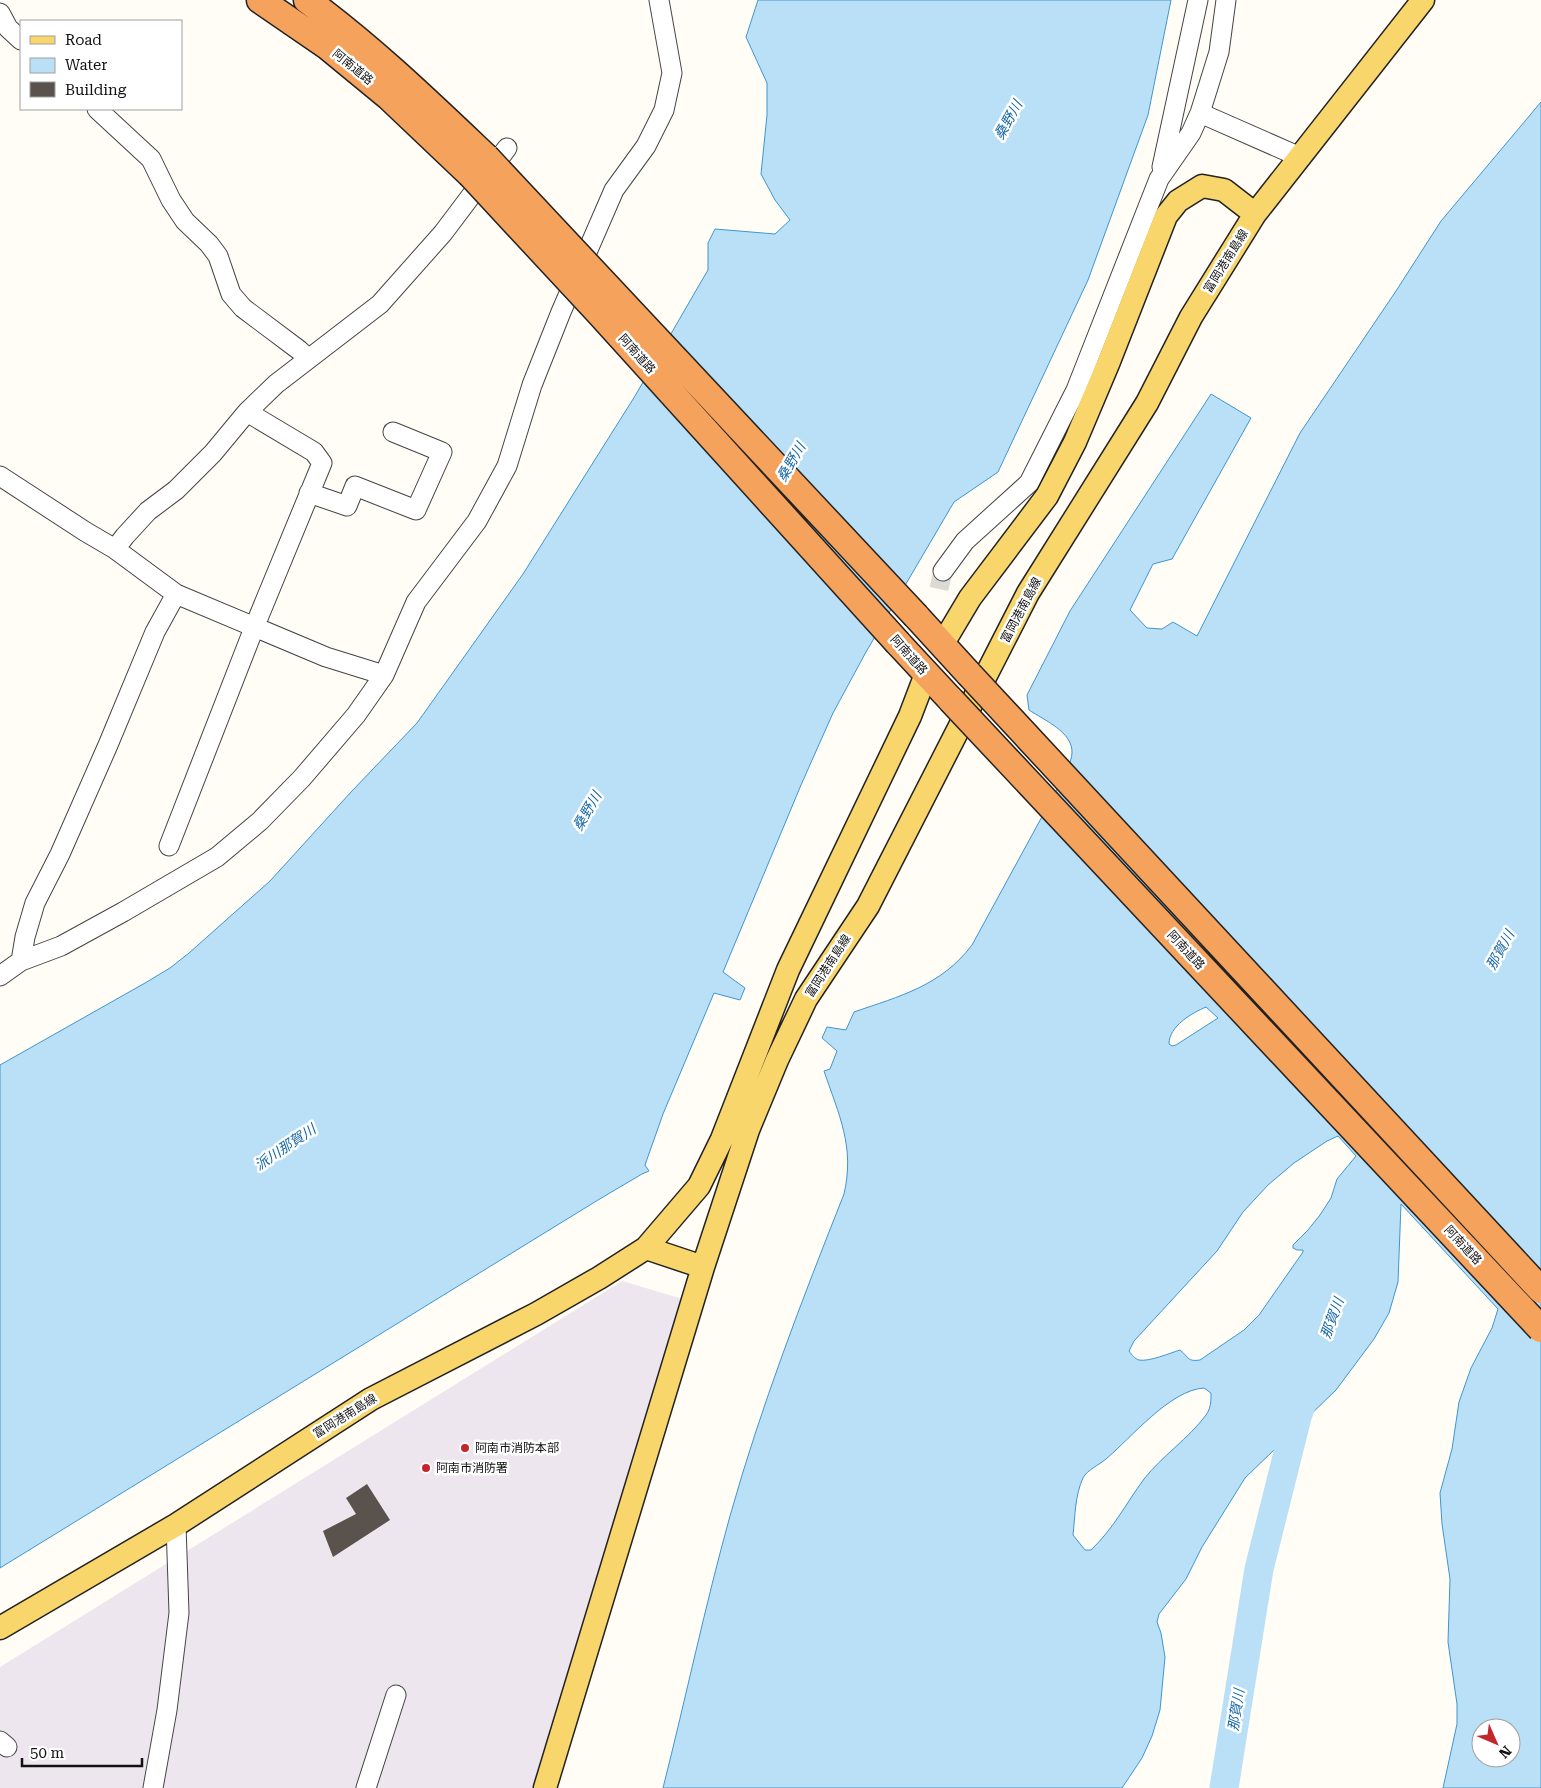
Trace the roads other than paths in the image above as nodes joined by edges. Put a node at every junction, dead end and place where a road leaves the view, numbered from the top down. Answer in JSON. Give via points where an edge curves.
{"nodes":[{"id":1,"x":260,"y":0,"type":"edge"},
{"id":2,"x":307,"y":0,"type":"edge"},
{"id":3,"x":659,"y":0,"type":"edge"},
{"id":4,"x":1198,"y":0,"type":"edge"},
{"id":5,"x":1226,"y":0,"type":"edge"},
{"id":6,"x":1423,"y":0,"type":"edge"},
{"id":7,"x":0,"y":13,"type":"edge"},
{"id":8,"x":20,"y":39,"type":"edge"},
{"id":9,"x":97,"y":110,"type":"edge"},
{"id":10,"x":1200,"y":113,"type":"junction"},
{"id":11,"x":1300,"y":157,"type":"junction"},
{"id":12,"x":487,"y":159,"type":"junction"},
{"id":13,"x":1159,"y":180,"type":"junction"},
{"id":14,"x":1255,"y":214,"type":"junction"},
{"id":15,"x":308,"y":358,"type":"junction"},
{"id":16,"x":247,"y":412,"type":"junction"},
{"id":17,"x":393,"y":432,"type":"dead end"},
{"id":18,"x":0,"y":476,"type":"edge"},
{"id":19,"x":309,"y":493,"type":"junction"},
{"id":20,"x":115,"y":549,"type":"junction"},
{"id":21,"x":943,"y":572,"type":"tunnel mouth"},
{"id":22,"x":176,"y":594,"type":"junction"},
{"id":23,"x":254,"y":628,"type":"junction"},
{"id":24,"x":942,"y":645,"type":"junction"},
{"id":25,"x":926,"y":674,"type":"junction"},
{"id":26,"x":384,"y":675,"type":"junction"},
{"id":27,"x":169,"y":846,"type":"dead end"},
{"id":28,"x":21,"y":961,"type":"junction"},
{"id":29,"x":0,"y":976,"type":"edge"},
{"id":30,"x":646,"y":1248,"type":"junction"},
{"id":31,"x":703,"y":1267,"type":"junction"},
{"id":32,"x":1541,"y":1290,"type":"edge"},
{"id":33,"x":1541,"y":1329,"type":"edge"},
{"id":34,"x":176,"y":1525,"type":"junction"},
{"id":35,"x":0,"y":1628,"type":"edge"},
{"id":36,"x":396,"y":1695,"type":"dead end"},
{"id":37,"x":153,"y":1788,"type":"edge"},
{"id":38,"x":366,"y":1788,"type":"edge"},
{"id":39,"x":545,"y":1788,"type":"edge"}],
"edges":[{"from":1,"to":12,"type":"highway","name":"阿南道路","via":[[327,46],[390,97]]},
{"from":2,"to":12,"type":"highway","name":"阿南道路","via":[[344,27],[402,78]]},
{"from":3,"to":26,"type":"street","via":[[672,73],[664,110],[646,146],[614,190],[532,385],[507,466],[477,521],[416,602]]},
{"from":4,"to":13,"type":"street"},
{"from":5,"to":10,"type":"street","via":[[1219,52]]},
{"from":6,"to":11,"type":"main road","name":"富岡港南島線"},
{"from":7,"to":8,"type":"street","via":[[8,28]]},
{"from":9,"to":15,"type":"street","via":[[151,159],[185,222],[218,256],[231,294]]},
{"from":10,"to":11,"type":"street"},
{"from":10,"to":13,"type":"street","via":[[1191,133]]},
{"from":11,"to":14,"type":"main road","name":"富岡港南島線"},
{"from":12,"to":15,"type":"street","via":[[443,232],[380,304]]},
{"from":12,"to":24,"type":"highway","name":"阿南道路","bridge":true},
{"from":12,"to":25,"type":"highway","name":"阿南道路","bridge":true,"via":[[600,314]]},
{"from":13,"to":21,"type":"street","via":[[1076,390],[1029,483],[965,541]]},
{"from":14,"to":24,"type":"main road","via":[[1224,190],[1202,186],[1178,201],[1166,216],[1075,442],[1051,488],[970,598]]},
{"from":14,"to":31,"type":"main road","name":"富岡港南島線","via":[[1191,317],[1147,403],[1028,594],[868,906],[806,1000],[776,1060],[748,1130]]},
{"from":15,"to":16,"type":"street"},
{"from":16,"to":19,"type":"street","via":[[314,452],[322,463]]},
{"from":16,"to":20,"type":"street","via":[[213,453],[176,490],[148,511]]},
{"from":17,"to":19,"type":"street","via":[[442,452],[416,510],[355,486],[347,506]]},
{"from":18,"to":20,"type":"street"},
{"from":19,"to":23,"type":"street"},
{"from":20,"to":22,"type":"street"},
{"from":22,"to":23,"type":"street"},
{"from":22,"to":28,"type":"street","via":[[155,632],[60,854],[35,903]]},
{"from":23,"to":26,"type":"street","via":[[326,657]]},
{"from":23,"to":27,"type":"street"},
{"from":24,"to":32,"type":"highway","name":"阿南道路","bridge":true},
{"from":25,"to":30,"type":"main road","name":"富岡港南島線","via":[[910,716],[788,970],[711,1162],[699,1186]]},
{"from":25,"to":33,"type":"highway","name":"阿南道路","bridge":true},
{"from":26,"to":28,"type":"street","via":[[356,715],[302,778],[260,821],[217,857],[61,946]]},
{"from":28,"to":29,"type":"street"},
{"from":30,"to":31,"type":"main road"},
{"from":30,"to":34,"type":"main road","name":"富岡港南島線","via":[[536,1314],[371,1399]]},
{"from":31,"to":39,"type":"main road","name":"富岡港南島線"},
{"from":34,"to":35,"type":"main road","name":"富岡港南島線"},
{"from":34,"to":37,"type":"street","via":[[178,1613],[167,1710]]},
{"from":36,"to":38,"type":"street"}]}
